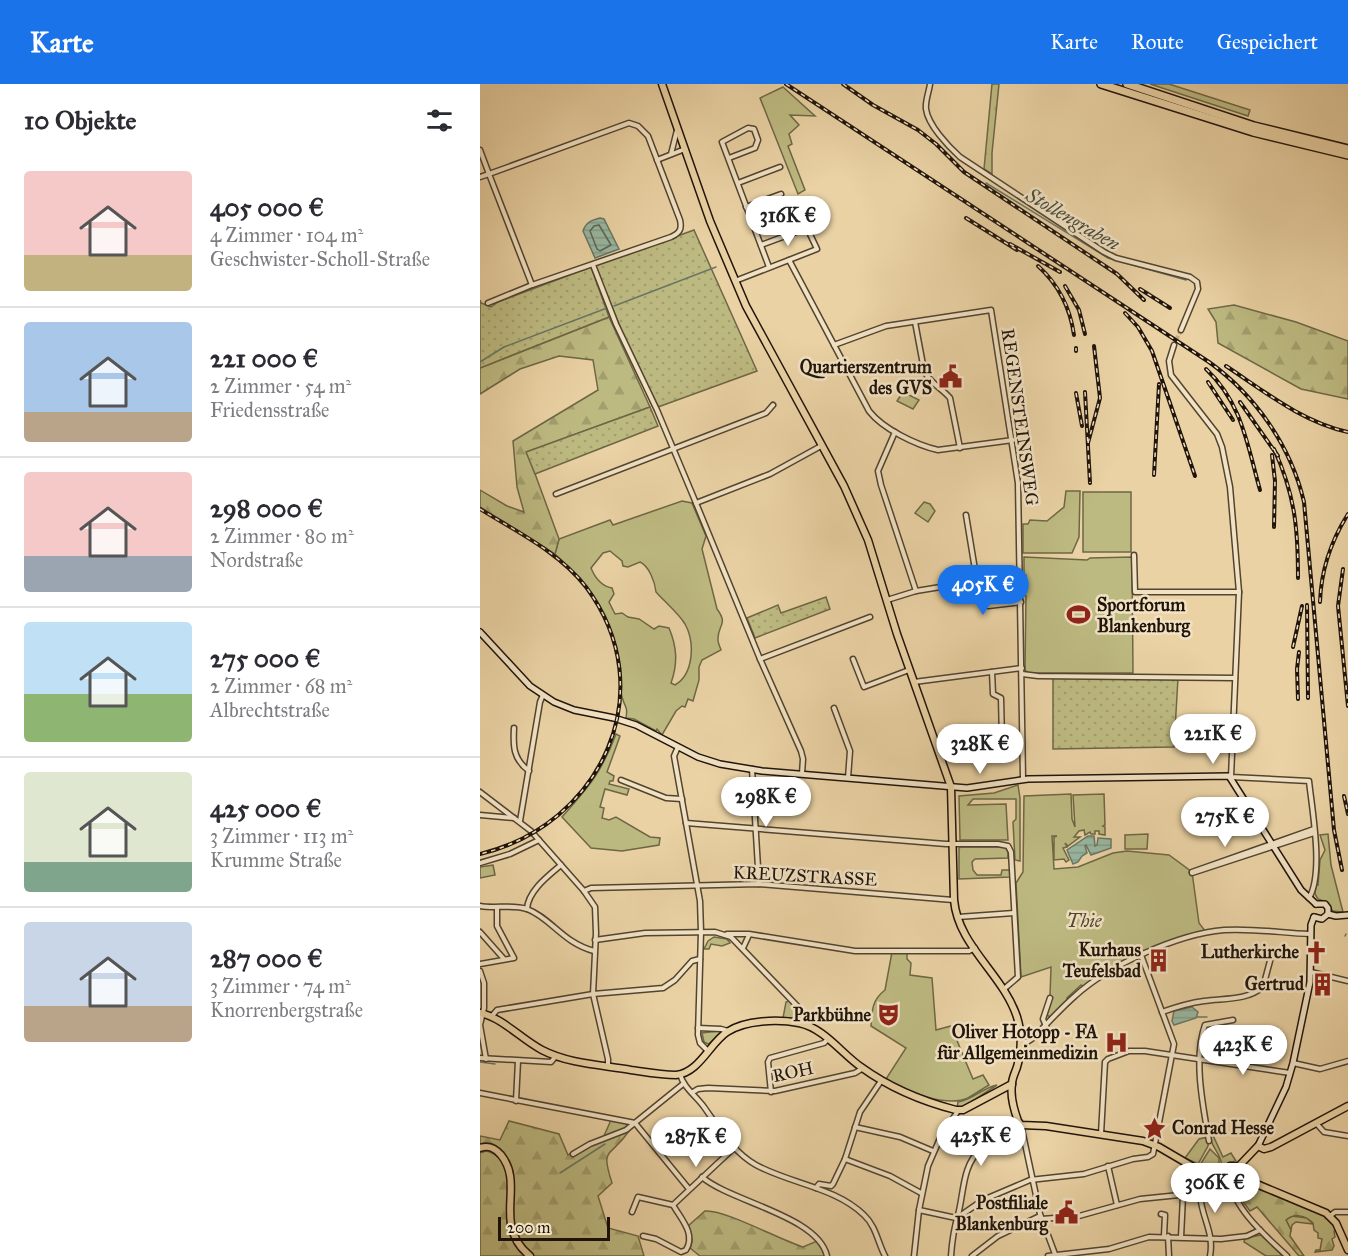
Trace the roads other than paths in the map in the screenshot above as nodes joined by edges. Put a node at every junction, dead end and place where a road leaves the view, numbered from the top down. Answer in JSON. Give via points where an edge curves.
{"nodes":[{"id":1,"x":662,"y":84,"type":"edge"},
{"id":2,"x":930,"y":84,"type":"edge"},
{"id":3,"x":1101,"y":84,"type":"edge"},
{"id":4,"x":1127,"y":84,"type":"edge"},
{"id":5,"x":678,"y":129,"type":"junction"},
{"id":6,"x":685,"y":149,"type":"junction"},
{"id":7,"x":1348,"y":149,"type":"edge"},
{"id":8,"x":480,"y":150,"type":"edge"},
{"id":9,"x":670,"y":154,"type":"junction"},
{"id":10,"x":1348,"y":155,"type":"edge"},
{"id":11,"x":729,"y":158,"type":"junction"},
{"id":12,"x":657,"y":160,"type":"junction"},
{"id":13,"x":780,"y":167,"type":"dead end"},
{"id":14,"x":489,"y":174,"type":"junction"},
{"id":15,"x":480,"y":177,"type":"edge"},
{"id":16,"x":738,"y":183,"type":"junction"},
{"id":17,"x":781,"y":194,"type":"dead end"},
{"id":18,"x":746,"y":207,"type":"junction"},
{"id":19,"x":800,"y":213,"type":"dead end"},
{"id":20,"x":807,"y":228,"type":"junction"},
{"id":21,"x":761,"y":245,"type":"junction"},
{"id":22,"x":789,"y":260,"type":"junction"},
{"id":23,"x":593,"y":265,"type":"junction"},
{"id":24,"x":769,"y":267,"type":"junction"},
{"id":25,"x":735,"y":281,"type":"junction"},
{"id":26,"x":532,"y":285,"type":"junction"},
{"id":27,"x":488,"y":303,"type":"dead end"},
{"id":28,"x":915,"y":322,"type":"junction"},
{"id":29,"x":1181,"y":330,"type":"tunnel mouth"},
{"id":30,"x":834,"y":345,"type":"junction"},
{"id":31,"x":1174,"y":345,"type":"tunnel mouth"},
{"id":32,"x":773,"y":405,"type":"dead end"},
{"id":33,"x":896,"y":432,"type":"junction"},
{"id":34,"x":1013,"y":440,"type":"junction"},
{"id":35,"x":821,"y":446,"type":"junction"},
{"id":36,"x":960,"y":448,"type":"junction"},
{"id":37,"x":674,"y":449,"type":"junction"},
{"id":38,"x":556,"y":494,"type":"dead end"},
{"id":39,"x":696,"y":503,"type":"junction"},
{"id":40,"x":966,"y":515,"type":"dead end"},
{"id":41,"x":1134,"y":555,"type":"dead end"},
{"id":42,"x":977,"y":582,"type":"junction"},
{"id":43,"x":916,"y":591,"type":"junction"},
{"id":44,"x":1239,"y":592,"type":"junction"},
{"id":45,"x":887,"y":600,"type":"junction"},
{"id":46,"x":1021,"y":602,"type":"junction"},
{"id":47,"x":870,"y":616,"type":"dead end"},
{"id":48,"x":480,"y":632,"type":"edge"},
{"id":49,"x":760,"y":658,"type":"junction"},
{"id":50,"x":853,"y":659,"type":"dead end"},
{"id":51,"x":910,"y":669,"type":"junction"},
{"id":52,"x":1022,"y":671,"type":"junction"},
{"id":53,"x":992,"y":672,"type":"junction"},
{"id":54,"x":1235,"y":678,"type":"junction"},
{"id":55,"x":914,"y":682,"type":"junction"},
{"id":56,"x":543,"y":695,"type":"junction"},
{"id":57,"x":834,"y":708,"type":"dead end"},
{"id":58,"x":514,"y":728,"type":"dead end"},
{"id":59,"x":1002,"y":741,"type":"dead end"},
{"id":60,"x":678,"y":747,"type":"junction"},
{"id":61,"x":752,"y":769,"type":"junction"},
{"id":62,"x":529,"y":771,"type":"junction"},
{"id":63,"x":802,"y":774,"type":"junction"},
{"id":64,"x":1231,"y":777,"type":"junction"},
{"id":65,"x":848,"y":778,"type":"junction"},
{"id":66,"x":1023,"y":779,"type":"junction"},
{"id":67,"x":621,"y":780,"type":"dead end"},
{"id":68,"x":951,"y":787,"type":"junction"},
{"id":69,"x":480,"y":792,"type":"edge"},
{"id":70,"x":682,"y":799,"type":"junction"},
{"id":71,"x":480,"y":815,"type":"edge"},
{"id":72,"x":514,"y":818,"type":"junction"},
{"id":73,"x":520,"y":821,"type":"junction"},
{"id":74,"x":686,"y":823,"type":"junction"},
{"id":75,"x":754,"y":828,"type":"junction"},
{"id":76,"x":1314,"y":831,"type":"junction"},
{"id":77,"x":539,"y":840,"type":"junction"},
{"id":78,"x":953,"y":844,"type":"junction"},
{"id":79,"x":1272,"y":845,"type":"junction"},
{"id":80,"x":480,"y":863,"type":"edge"},
{"id":81,"x":561,"y":865,"type":"junction"},
{"id":82,"x":759,"y":884,"type":"junction"},
{"id":83,"x":697,"y":885,"type":"junction"},
{"id":84,"x":584,"y":891,"type":"junction"},
{"id":85,"x":1309,"y":898,"type":"junction"},
{"id":86,"x":954,"y":900,"type":"junction"},
{"id":87,"x":1316,"y":904,"type":"junction"},
{"id":88,"x":480,"y":906,"type":"edge"},
{"id":89,"x":497,"y":908,"type":"junction"},
{"id":90,"x":527,"y":909,"type":"junction"},
{"id":91,"x":1014,"y":914,"type":"junction"},
{"id":92,"x":1328,"y":914,"type":"junction"},
{"id":93,"x":1348,"y":915,"type":"edge"},
{"id":94,"x":1314,"y":917,"type":"junction"},
{"id":95,"x":957,"y":918,"type":"junction"},
{"id":96,"x":480,"y":932,"type":"edge"},
{"id":97,"x":701,"y":932,"type":"junction"},
{"id":98,"x":726,"y":934,"type":"junction"},
{"id":99,"x":749,"y":934,"type":"junction"},
{"id":100,"x":1310,"y":934,"type":"junction"},
{"id":101,"x":596,"y":940,"type":"junction"},
{"id":102,"x":742,"y":948,"type":"junction"},
{"id":103,"x":975,"y":948,"type":"junction"},
{"id":104,"x":594,"y":951,"type":"junction"},
{"id":105,"x":1141,"y":955,"type":"junction"},
{"id":106,"x":700,"y":959,"type":"junction"},
{"id":107,"x":505,"y":960,"type":"junction"},
{"id":108,"x":1270,"y":961,"type":"dead end"},
{"id":109,"x":480,"y":964,"type":"edge"},
{"id":110,"x":480,"y":971,"type":"edge"},
{"id":111,"x":1311,"y":972,"type":"junction"},
{"id":112,"x":1348,"y":981,"type":"edge"},
{"id":113,"x":1004,"y":989,"type":"junction"},
{"id":114,"x":592,"y":994,"type":"junction"},
{"id":115,"x":1050,"y":998,"type":"dead end"},
{"id":116,"x":1162,"y":1012,"type":"junction"},
{"id":117,"x":481,"y":1013,"type":"edge"},
{"id":118,"x":492,"y":1017,"type":"junction"},
{"id":119,"x":1233,"y":1020,"type":"dead end"},
{"id":120,"x":802,"y":1024,"type":"junction"},
{"id":121,"x":1046,"y":1026,"type":"junction"},
{"id":122,"x":698,"y":1028,"type":"junction"},
{"id":123,"x":728,"y":1031,"type":"junction"},
{"id":124,"x":828,"y":1039,"type":"junction"},
{"id":125,"x":1021,"y":1042,"type":"junction"},
{"id":126,"x":708,"y":1052,"type":"junction"},
{"id":127,"x":1172,"y":1055,"type":"junction"},
{"id":128,"x":556,"y":1056,"type":"junction"},
{"id":129,"x":483,"y":1058,"type":"edge"},
{"id":130,"x":1200,"y":1059,"type":"junction"},
{"id":131,"x":518,"y":1061,"type":"junction"},
{"id":132,"x":1348,"y":1061,"type":"edge"},
{"id":133,"x":1293,"y":1063,"type":"junction"},
{"id":134,"x":608,"y":1066,"type":"junction"},
{"id":135,"x":863,"y":1068,"type":"junction"},
{"id":136,"x":1290,"y":1073,"type":"junction"},
{"id":137,"x":680,"y":1074,"type":"junction"},
{"id":138,"x":881,"y":1080,"type":"junction"},
{"id":139,"x":683,"y":1084,"type":"junction"},
{"id":140,"x":1012,"y":1084,"type":"junction"},
{"id":141,"x":693,"y":1092,"type":"junction"},
{"id":142,"x":771,"y":1092,"type":"junction"},
{"id":143,"x":480,"y":1094,"type":"edge"},
{"id":144,"x":516,"y":1101,"type":"junction"},
{"id":145,"x":1348,"y":1106,"type":"edge"},
{"id":146,"x":958,"y":1111,"type":"junction"},
{"id":147,"x":635,"y":1123,"type":"junction"},
{"id":148,"x":1316,"y":1124,"type":"junction"},
{"id":149,"x":1021,"y":1125,"type":"junction"},
{"id":150,"x":855,"y":1127,"type":"junction"},
{"id":151,"x":1101,"y":1134,"type":"junction"},
{"id":152,"x":1348,"y":1136,"type":"edge"},
{"id":153,"x":1209,"y":1141,"type":"dead end"},
{"id":154,"x":1155,"y":1145,"type":"junction"},
{"id":155,"x":1258,"y":1146,"type":"junction"},
{"id":156,"x":480,"y":1148,"type":"edge"},
{"id":157,"x":735,"y":1148,"type":"junction"},
{"id":158,"x":933,"y":1151,"type":"junction"},
{"id":159,"x":573,"y":1154,"type":"dead end"},
{"id":160,"x":845,"y":1159,"type":"junction"},
{"id":161,"x":1108,"y":1166,"type":"junction"},
{"id":162,"x":1238,"y":1167,"type":"junction"},
{"id":163,"x":1204,"y":1172,"type":"junction"},
{"id":164,"x":1225,"y":1173,"type":"junction"},
{"id":165,"x":702,"y":1177,"type":"junction"},
{"id":166,"x":1240,"y":1177,"type":"junction"},
{"id":167,"x":1032,"y":1179,"type":"junction"},
{"id":168,"x":1232,"y":1181,"type":"junction"},
{"id":169,"x":816,"y":1188,"type":"junction"},
{"id":170,"x":689,"y":1189,"type":"junction"},
{"id":171,"x":921,"y":1193,"type":"junction"},
{"id":172,"x":1199,"y":1193,"type":"junction"},
{"id":173,"x":1183,"y":1196,"type":"junction"},
{"id":174,"x":673,"y":1204,"type":"junction"},
{"id":175,"x":1117,"y":1205,"type":"junction"},
{"id":176,"x":919,"y":1210,"type":"junction"},
{"id":177,"x":633,"y":1212,"type":"dead end"},
{"id":178,"x":1348,"y":1212,"type":"edge"},
{"id":179,"x":1161,"y":1214,"type":"dead end"},
{"id":180,"x":1330,"y":1216,"type":"junction"},
{"id":181,"x":957,"y":1218,"type":"junction"},
{"id":182,"x":1041,"y":1218,"type":"junction"},
{"id":183,"x":1260,"y":1230,"type":"junction"},
{"id":184,"x":643,"y":1236,"type":"dead end"},
{"id":185,"x":1166,"y":1236,"type":"junction"},
{"id":186,"x":1181,"y":1237,"type":"junction"},
{"id":187,"x":1211,"y":1239,"type":"junction"},
{"id":188,"x":1348,"y":1250,"type":"edge"},
{"id":189,"x":1083,"y":1254,"type":"edge"},
{"id":190,"x":1058,"y":1255,"type":"edge"},
{"id":191,"x":530,"y":1256,"type":"edge"},
{"id":192,"x":827,"y":1256,"type":"edge"},
{"id":193,"x":885,"y":1256,"type":"edge"},
{"id":194,"x":914,"y":1256,"type":"edge"},
{"id":195,"x":951,"y":1256,"type":"edge"},
{"id":196,"x":972,"y":1256,"type":"edge"},
{"id":197,"x":1048,"y":1256,"type":"edge"},
{"id":198,"x":1169,"y":1256,"type":"edge"},
{"id":199,"x":1210,"y":1256,"type":"edge"},
{"id":200,"x":1287,"y":1256,"type":"edge"}],
"edges":[{"from":1,"to":5,"type":"main road"},
{"from":2,"to":29,"type":"street","via":[[928,116],[960,157],[1104,252],[1197,282]]},
{"from":3,"to":10,"type":"highway","via":[[1253,132]]},
{"from":4,"to":7,"type":"highway","via":[[1254,126]]},
{"from":5,"to":6,"type":"main road"},
{"from":5,"to":9,"type":"street"},
{"from":6,"to":9,"type":"street"},
{"from":6,"to":25,"type":"main road"},
{"from":8,"to":14,"type":"street"},
{"from":9,"to":12,"type":"street"},
{"from":11,"to":11,"type":"street","via":[[755,148],[758,140],[754,129],[748,128],[722,142]]},
{"from":11,"to":16,"type":"street"},
{"from":12,"to":14,"type":"street","via":[[648,136],[628,123]]},
{"from":12,"to":23,"type":"street","via":[[681,228],[675,236]]},
{"from":13,"to":16,"type":"street"},
{"from":14,"to":15,"type":"street"},
{"from":14,"to":26,"type":"street"},
{"from":16,"to":18,"type":"street"},
{"from":17,"to":18,"type":"street"},
{"from":18,"to":21,"type":"street"},
{"from":19,"to":20,"type":"street"},
{"from":20,"to":21,"type":"street"},
{"from":20,"to":22,"type":"street","via":[[817,249]]},
{"from":21,"to":24,"type":"street"},
{"from":22,"to":24,"type":"street"},
{"from":22,"to":30,"type":"street"},
{"from":23,"to":26,"type":"street"},
{"from":23,"to":37,"type":"street"},
{"from":24,"to":25,"type":"street"},
{"from":25,"to":35,"type":"main road"},
{"from":26,"to":27,"type":"street"},
{"from":28,"to":30,"type":"street","via":[[883,327]]},
{"from":28,"to":34,"type":"street","name":"REGENSTEINSWEG","via":[[991,310]]},
{"from":28,"to":36,"type":"street","via":[[924,370],[950,398]]},
{"from":30,"to":33,"type":"street","via":[[869,411],[880,424]]},
{"from":31,"to":44,"type":"street","via":[[1169,361],[1172,379],[1217,434],[1222,447],[1230,487]]},
{"from":32,"to":37,"type":"street","via":[[766,413]]},
{"from":33,"to":36,"type":"street","via":[[930,448]]},
{"from":33,"to":43,"type":"street","via":[[878,471]]},
{"from":34,"to":36,"type":"street"},
{"from":34,"to":46,"type":"street","name":"REGENSTEINSWEG","via":[[1019,495]]},
{"from":35,"to":39,"type":"street","via":[[765,476]]},
{"from":35,"to":45,"type":"main road","via":[[862,525]]},
{"from":37,"to":38,"type":"street"},
{"from":37,"to":39,"type":"street"},
{"from":39,"to":49,"type":"street"},
{"from":40,"to":42,"type":"street"},
{"from":41,"to":44,"type":"street","via":[[1135,592]]},
{"from":42,"to":43,"type":"street"},
{"from":42,"to":46,"type":"street","via":[[980,600],[988,606]]},
{"from":43,"to":45,"type":"street"},
{"from":44,"to":54,"type":"street"},
{"from":45,"to":51,"type":"main road"},
{"from":46,"to":52,"type":"street","name":"REGENSTEINSWEG"},
{"from":47,"to":49,"type":"street"},
{"from":48,"to":56,"type":"street"},
{"from":49,"to":63,"type":"street","via":[[803,754]]},
{"from":50,"to":51,"type":"street","via":[[864,687]]},
{"from":51,"to":55,"type":"main road"},
{"from":52,"to":53,"type":"street"},
{"from":52,"to":54,"type":"street","via":[[1038,676]]},
{"from":52,"to":66,"type":"street","name":"REGENSTEINSWEG"},
{"from":53,"to":55,"type":"street"},
{"from":53,"to":59,"type":"street","via":[[993,694],[1001,698]]},
{"from":54,"to":64,"type":"street"},
{"from":55,"to":68,"type":"main road"},
{"from":56,"to":60,"type":"street","via":[[574,710],[636,725]]},
{"from":56,"to":62,"type":"street"},
{"from":57,"to":65,"type":"street","via":[[850,751]]},
{"from":58,"to":62,"type":"street","via":[[517,759]]},
{"from":60,"to":61,"type":"street","via":[[709,761]]},
{"from":60,"to":70,"type":"street","via":[[674,756]]},
{"from":61,"to":63,"type":"street"},
{"from":61,"to":75,"type":"street"},
{"from":62,"to":73,"type":"street"},
{"from":63,"to":65,"type":"street"},
{"from":64,"to":66,"type":"street"},
{"from":64,"to":76,"type":"street","via":[[1308,780]]},
{"from":64,"to":79,"type":"street"},
{"from":65,"to":68,"type":"street"},
{"from":66,"to":68,"type":"street"},
{"from":67,"to":70,"type":"street","via":[[666,798]]},
{"from":68,"to":78,"type":"main road"},
{"from":69,"to":72,"type":"street"},
{"from":70,"to":74,"type":"street"},
{"from":71,"to":72,"type":"street"},
{"from":72,"to":73,"type":"street"},
{"from":73,"to":77,"type":"street"},
{"from":74,"to":75,"type":"street"},
{"from":74,"to":83,"type":"street"},
{"from":75,"to":78,"type":"street"},
{"from":75,"to":82,"type":"street"},
{"from":76,"to":79,"type":"street"},
{"from":76,"to":85,"type":"street","via":[[1317,857]]},
{"from":77,"to":80,"type":"street"},
{"from":77,"to":81,"type":"street"},
{"from":78,"to":86,"type":"main road"},
{"from":78,"to":91,"type":"street","via":[[1008,846]]},
{"from":79,"to":79,"type":"street","via":[[1192,872],[1194,873]]},
{"from":79,"to":85,"type":"street"},
{"from":81,"to":84,"type":"street"},
{"from":81,"to":90,"type":"street","via":[[540,884]]},
{"from":82,"to":83,"type":"street","name":"KREUZSTRASSE"},
{"from":82,"to":86,"type":"street","name":"KREUZSTRASSE"},
{"from":83,"to":84,"type":"street","name":"KREUZSTRASSE"},
{"from":83,"to":97,"type":"street"},
{"from":84,"to":101,"type":"street","via":[[595,907]]},
{"from":85,"to":87,"type":"street"},
{"from":86,"to":95,"type":"main road"},
{"from":87,"to":92,"type":"street","via":[[1325,904]]},
{"from":87,"to":94,"type":"street","via":[[1312,910]]},
{"from":88,"to":89,"type":"street"},
{"from":89,"to":90,"type":"street"},
{"from":89,"to":107,"type":"street","via":[[497,926],[514,958]]},
{"from":90,"to":104,"type":"street","via":[[571,942]]},
{"from":91,"to":95,"type":"street"},
{"from":91,"to":113,"type":"street","via":[[1018,977]]},
{"from":92,"to":93,"type":"street"},
{"from":92,"to":94,"type":"street","via":[[1322,919]]},
{"from":94,"to":100,"type":"street"},
{"from":95,"to":103,"type":"main road"},
{"from":96,"to":107,"type":"street"},
{"from":97,"to":98,"type":"street"},
{"from":97,"to":101,"type":"street","via":[[645,933]]},
{"from":97,"to":106,"type":"street"},
{"from":98,"to":99,"type":"street"},
{"from":98,"to":102,"type":"street"},
{"from":99,"to":102,"type":"street"},
{"from":99,"to":103,"type":"street","via":[[855,951]]},
{"from":100,"to":105,"type":"street","via":[[1233,930],[1174,942]]},
{"from":100,"to":111,"type":"street"},
{"from":101,"to":104,"type":"street"},
{"from":102,"to":120,"type":"street","via":[[801,1010]]},
{"from":103,"to":113,"type":"main road"},
{"from":104,"to":114,"type":"street"},
{"from":105,"to":116,"type":"street"},
{"from":105,"to":121,"type":"street","via":[[1076,995]]},
{"from":106,"to":114,"type":"street","via":[[692,961],[663,988]]},
{"from":106,"to":122,"type":"street"},
{"from":107,"to":109,"type":"street"},
{"from":108,"to":116,"type":"street","via":[[1263,987],[1252,994],[1190,1003]]},
{"from":110,"to":117,"type":"street","via":[[484,989]]},
{"from":111,"to":112,"type":"street"},
{"from":111,"to":133,"type":"street"},
{"from":113,"to":125,"type":"main road","via":[[1017,1017]]},
{"from":114,"to":118,"type":"street","via":[[497,1010]]},
{"from":114,"to":134,"type":"street"},
{"from":115,"to":121,"type":"street","via":[[1043,1019]]},
{"from":116,"to":127,"type":"street","via":[[1174,1044]]},
{"from":117,"to":118,"type":"main road"},
{"from":117,"to":129,"type":"street"},
{"from":118,"to":128,"type":"main road"},
{"from":119,"to":130,"type":"street","via":[[1205,1025]]},
{"from":120,"to":123,"type":"main road","via":[[762,1022]]},
{"from":120,"to":124,"type":"main road"},
{"from":121,"to":125,"type":"street","via":[[1027,1042]]},
{"from":122,"to":123,"type":"street"},
{"from":122,"to":126,"type":"street","via":[[700,1043]]},
{"from":123,"to":126,"type":"main road"},
{"from":124,"to":135,"type":"main road"},
{"from":124,"to":142,"type":"street","via":[[769,1059]]},
{"from":125,"to":140,"type":"main road"},
{"from":126,"to":137,"type":"main road"},
{"from":127,"to":130,"type":"street"},
{"from":127,"to":151,"type":"street","via":[[1133,1051],[1105,1060]]},
{"from":127,"to":154,"type":"street"},
{"from":128,"to":131,"type":"street","via":[[551,1062]]},
{"from":128,"to":134,"type":"main road"},
{"from":129,"to":131,"type":"street"},
{"from":130,"to":136,"type":"street"},
{"from":130,"to":153,"type":"street"},
{"from":131,"to":144,"type":"street"},
{"from":132,"to":133,"type":"street","via":[[1320,1069]]},
{"from":133,"to":136,"type":"street"},
{"from":134,"to":137,"type":"main road"},
{"from":135,"to":138,"type":"main road"},
{"from":135,"to":142,"type":"street","name":"ROH"},
{"from":136,"to":155,"type":"street"},
{"from":137,"to":139,"type":"street"},
{"from":138,"to":146,"type":"main road","via":[[906,1094]]},
{"from":138,"to":150,"type":"street","via":[[862,1107]]},
{"from":139,"to":141,"type":"street"},
{"from":139,"to":147,"type":"street"},
{"from":140,"to":146,"type":"main road"},
{"from":140,"to":149,"type":"main road","via":[[1015,1114]]},
{"from":141,"to":142,"type":"street","name":"ROH","via":[[708,1088]]},
{"from":141,"to":157,"type":"street"},
{"from":143,"to":144,"type":"street"},
{"from":144,"to":147,"type":"street"},
{"from":145,"to":148,"type":"main road"},
{"from":146,"to":158,"type":"street"},
{"from":147,"to":159,"type":"street"},
{"from":147,"to":170,"type":"street"},
{"from":148,"to":152,"type":"street","via":[[1324,1132]]},
{"from":148,"to":155,"type":"main road","via":[[1271,1147]]},
{"from":149,"to":151,"type":"main road"},
{"from":149,"to":167,"type":"street"},
{"from":149,"to":181,"type":"street","via":[[985,1145],[974,1156],[966,1173]]},
{"from":150,"to":158,"type":"street","via":[[900,1137]]},
{"from":150,"to":160,"type":"street"},
{"from":151,"to":154,"type":"main road"},
{"from":154,"to":161,"type":"street","via":[[1149,1157]]},
{"from":154,"to":163,"type":"main road"},
{"from":155,"to":162,"type":"main road"},
{"from":156,"to":191,"type":"main road","via":[[495,1149],[507,1165],[512,1183],[512,1228],[518,1243]]},
{"from":157,"to":165,"type":"street"},
{"from":157,"to":169,"type":"street","via":[[755,1164]]},
{"from":158,"to":171,"type":"street"},
{"from":160,"to":169,"type":"street","via":[[831,1186],[819,1184]]},
{"from":160,"to":171,"type":"street"},
{"from":161,"to":167,"type":"street","via":[[1069,1177]]},
{"from":161,"to":175,"type":"street"},
{"from":162,"to":164,"type":"main road","via":[[1230,1166]]},
{"from":162,"to":166,"type":"main road"},
{"from":163,"to":164,"type":"main road"},
{"from":163,"to":172,"type":"street"},
{"from":164,"to":168,"type":"main road"},
{"from":165,"to":170,"type":"street"},
{"from":165,"to":192,"type":"street","via":[[734,1196],[789,1218],[823,1244]]},
{"from":166,"to":168,"type":"main road"},
{"from":166,"to":180,"type":"main road"},
{"from":167,"to":181,"type":"street","via":[[983,1200]]},
{"from":167,"to":182,"type":"street"},
{"from":168,"to":183,"type":"street","via":[[1235,1197]]},
{"from":169,"to":193,"type":"street","via":[[864,1215]]},
{"from":170,"to":174,"type":"street"},
{"from":171,"to":176,"type":"street"},
{"from":172,"to":173,"type":"street"},
{"from":172,"to":187,"type":"street"},
{"from":173,"to":175,"type":"street"},
{"from":173,"to":186,"type":"street"},
{"from":174,"to":177,"type":"street","via":[[638,1197]]},
{"from":174,"to":184,"type":"street","via":[[689,1232],[686,1250],[681,1252]]},
{"from":175,"to":182,"type":"street","via":[[1079,1216]]},
{"from":176,"to":181,"type":"street"},
{"from":176,"to":194,"type":"street"},
{"from":178,"to":180,"type":"street"},
{"from":179,"to":185,"type":"street","via":[[1165,1215]]},
{"from":180,"to":188,"type":"main road"},
{"from":181,"to":195,"type":"street"},
{"from":182,"to":190,"type":"street"},
{"from":182,"to":196,"type":"street","via":[[998,1236]]},
{"from":183,"to":187,"type":"street","via":[[1247,1236]]},
{"from":183,"to":200,"type":"street"},
{"from":185,"to":186,"type":"street"},
{"from":185,"to":189,"type":"street","via":[[1146,1237]]},
{"from":185,"to":198,"type":"street"},
{"from":186,"to":187,"type":"street"},
{"from":187,"to":199,"type":"street"},
{"from":189,"to":190,"type":"street"},
{"from":190,"to":197,"type":"street"}]}
